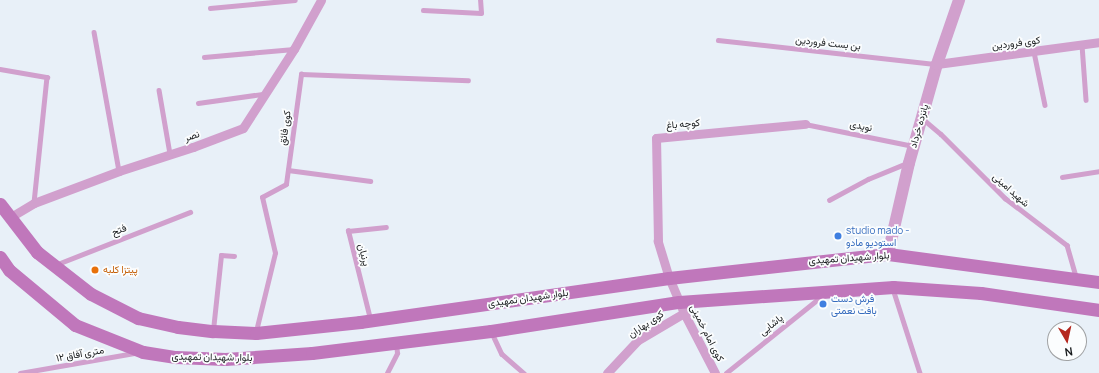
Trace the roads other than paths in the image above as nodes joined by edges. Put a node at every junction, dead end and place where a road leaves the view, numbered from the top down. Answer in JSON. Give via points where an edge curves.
{"nodes":[{"id":1,"x":295,"y":0,"type":"edge"},
{"id":2,"x":321,"y":0,"type":"edge"},
{"id":3,"x":480,"y":0,"type":"edge"},
{"id":4,"x":958,"y":0,"type":"edge"},
{"id":5,"x":210,"y":8,"type":"dead end"},
{"id":6,"x":423,"y":10,"type":"dead end"},
{"id":7,"x":94,"y":32,"type":"dead end"},
{"id":8,"x":718,"y":40,"type":"dead end"},
{"id":9,"x":1099,"y":42,"type":"edge"},
{"id":10,"x":1082,"y":45,"type":"junction"},
{"id":11,"x":294,"y":49,"type":"junction"},
{"id":12,"x":1034,"y":52,"type":"junction"},
{"id":13,"x":204,"y":57,"type":"dead end"},
{"id":14,"x":937,"y":64,"type":"junction"},
{"id":15,"x":0,"y":69,"type":"edge"},
{"id":16,"x":468,"y":80,"type":"dead end"},
{"id":17,"x":159,"y":90,"type":"dead end"},
{"id":18,"x":262,"y":94,"type":"junction"},
{"id":19,"x":1086,"y":100,"type":"dead end"},
{"id":20,"x":198,"y":103,"type":"dead end"},
{"id":21,"x":1045,"y":105,"type":"dead end"},
{"id":22,"x":922,"y":118,"type":"junction"},
{"id":23,"x":805,"y":124,"type":"joint"},
{"id":24,"x":913,"y":146,"type":"junction"},
{"id":25,"x":170,"y":154,"type":"junction"},
{"id":26,"x":908,"y":163,"type":"junction"},
{"id":27,"x":119,"y":170,"type":"junction"},
{"id":28,"x":288,"y":170,"type":"junction"},
{"id":29,"x":1099,"y":171,"type":"edge"},
{"id":30,"x":1062,"y":177,"type":"dead end"},
{"id":31,"x":370,"y":181,"type":"dead end"},
{"id":32,"x":829,"y":200,"type":"dead end"},
{"id":33,"x":34,"y":203,"type":"junction"},
{"id":34,"x":0,"y":204,"type":"edge"},
{"id":35,"x":190,"y":212,"type":"dead end"},
{"id":36,"x":9,"y":218,"type":"junction"},
{"id":37,"x":386,"y":226,"type":"dead end"},
{"id":38,"x":888,"y":254,"type":"junction"},
{"id":39,"x":234,"y":256,"type":"dead end"},
{"id":40,"x":0,"y":257,"type":"edge"},
{"id":41,"x":54,"y":265,"type":"junction"},
{"id":42,"x":5,"y":271,"type":"edge"},
{"id":43,"x":669,"y":278,"type":"junction"},
{"id":44,"x":1077,"y":279,"type":"junction"},
{"id":45,"x":1099,"y":282,"type":"edge"},
{"id":46,"x":893,"y":287,"type":"junction"},
{"id":47,"x":828,"y":291,"type":"junction"},
{"id":48,"x":681,"y":308,"type":"junction"},
{"id":49,"x":1099,"y":310,"type":"edge"},
{"id":50,"x":371,"y":321,"type":"junction"},
{"id":51,"x":213,"y":331,"type":"junction"},
{"id":52,"x":491,"y":331,"type":"junction"},
{"id":53,"x":256,"y":333,"type":"junction"},
{"id":54,"x":396,"y":343,"type":"junction"},
{"id":55,"x":143,"y":352,"type":"junction"},
{"id":56,"x":20,"y":373,"type":"edge"},
{"id":57,"x":387,"y":373,"type":"edge"},
{"id":58,"x":524,"y":373,"type":"edge"},
{"id":59,"x":607,"y":373,"type":"edge"},
{"id":60,"x":715,"y":373,"type":"edge"},
{"id":61,"x":726,"y":373,"type":"edge"},
{"id":62,"x":920,"y":373,"type":"edge"}],
"edges":[{"from":1,"to":5,"type":"lane"},
{"from":2,"to":11,"type":"street","name":"نصر"},
{"from":3,"to":6,"type":"lane","via":[[480,13]]},
{"from":4,"to":14,"type":"street","name":"پانزده خرداد"},
{"from":7,"to":27,"type":"lane"},
{"from":8,"to":14,"type":"lane","name":"بن بست فروردین"},
{"from":9,"to":10,"type":"street","name":"کوی فروردین"},
{"from":10,"to":12,"type":"street","name":"کوی فروردین"},
{"from":10,"to":19,"type":"lane"},
{"from":11,"to":13,"type":"lane"},
{"from":11,"to":18,"type":"street","name":"نصر"},
{"from":12,"to":14,"type":"street","name":"کوی فروردین"},
{"from":12,"to":21,"type":"lane"},
{"from":14,"to":22,"type":"street","name":"پانزده خرداد"},
{"from":15,"to":33,"type":"lane","via":[[47,77]]},
{"from":16,"to":28,"type":"lane","name":"کوی فائق","via":[[301,74]]},
{"from":17,"to":25,"type":"lane"},
{"from":18,"to":20,"type":"lane"},
{"from":18,"to":25,"type":"street","name":"نصر","via":[[243,128]]},
{"from":22,"to":24,"type":"street","name":"پانزده خرداد"},
{"from":22,"to":44,"type":"lane","name":"شهید امینی","via":[[1005,198],[1067,245]]},
{"from":23,"to":24,"type":"lane","name":"نویدی"},
{"from":23,"to":43,"type":"street","name":"کوچه باغ","via":[[656,138],[658,241]]},
{"from":24,"to":26,"type":"street","name":"پانزده خرداد"},
{"from":25,"to":27,"type":"street","name":"نصر"},
{"from":26,"to":32,"type":"lane","via":[[868,179]]},
{"from":26,"to":38,"type":"street","name":"پانزده خرداد"},
{"from":27,"to":33,"type":"street","name":"نصر"},
{"from":28,"to":31,"type":"lane"},
{"from":28,"to":53,"type":"lane","name":"کوی فائق","via":[[286,184],[262,197],[276,253]]},
{"from":29,"to":30,"type":"lane"},
{"from":33,"to":36,"type":"street","name":"نصر"},
{"from":34,"to":36,"type":"main road","name":"بلوار شهیدان تمهیدی"},
{"from":35,"to":41,"type":"lane","name":"فتح"},
{"from":36,"to":41,"type":"main road","name":"بلوار شهیدان تمهیدی","via":[[37,252]]},
{"from":37,"to":50,"type":"lane","name":"پرنیان","via":[[348,231]]},
{"from":38,"to":43,"type":"main road","name":"بلوار شهیدان تمهیدی"},
{"from":38,"to":44,"type":"main road","name":"بلوار شهیدان تمهیدی"},
{"from":39,"to":51,"type":"lane","via":[[221,255]]},
{"from":40,"to":42,"type":"main road","name":"بلوار شهیدان تمهیدی"},
{"from":41,"to":51,"type":"main road","name":"بلوار شهیدان تمهیدی","via":[[91,294],[138,318],[178,327]]},
{"from":42,"to":55,"type":"main road","name":"بلوار شهیدان تمهیدی","via":[[75,325]]},
{"from":43,"to":48,"type":"street","name":"کوی امام خمینی"},
{"from":43,"to":50,"type":"main road","name":"بلوار شهیدان تمهیدی"},
{"from":44,"to":45,"type":"main road","name":"بلوار شهیدان تمهیدی"},
{"from":46,"to":47,"type":"main road","name":"بلوار شهیدان تمهیدی"},
{"from":46,"to":49,"type":"main road","name":"بلوار شهیدان تمهیدی","via":[[982,293]]},
{"from":46,"to":62,"type":"lane"},
{"from":47,"to":48,"type":"main road","name":"بلوار شهیدان تمهیدی"},
{"from":47,"to":61,"type":"lane","name":"پاشایی"},
{"from":48,"to":52,"type":"main road","name":"بلوار شهیدان تمهیدی"},
{"from":48,"to":59,"type":"street","name":"کوی بهاران","via":[[638,340]]},
{"from":48,"to":60,"type":"street","name":"کوی امام خمینی"},
{"from":50,"to":53,"type":"main road","name":"بلوار شهیدان تمهیدی"},
{"from":51,"to":53,"type":"main road","name":"بلوار شهیدان تمهیدی"},
{"from":52,"to":54,"type":"main road","name":"بلوار شهیدان تمهیدی"},
{"from":52,"to":58,"type":"lane","via":[[502,354]]},
{"from":54,"to":55,"type":"main road","name":"بلوار شهیدان تمهیدی","via":[[312,353],[225,359],[176,358]]},
{"from":54,"to":57,"type":"lane","via":[[397,352]]},
{"from":55,"to":56,"type":"lane","name":"۱۲ متری آفاق"}]}
